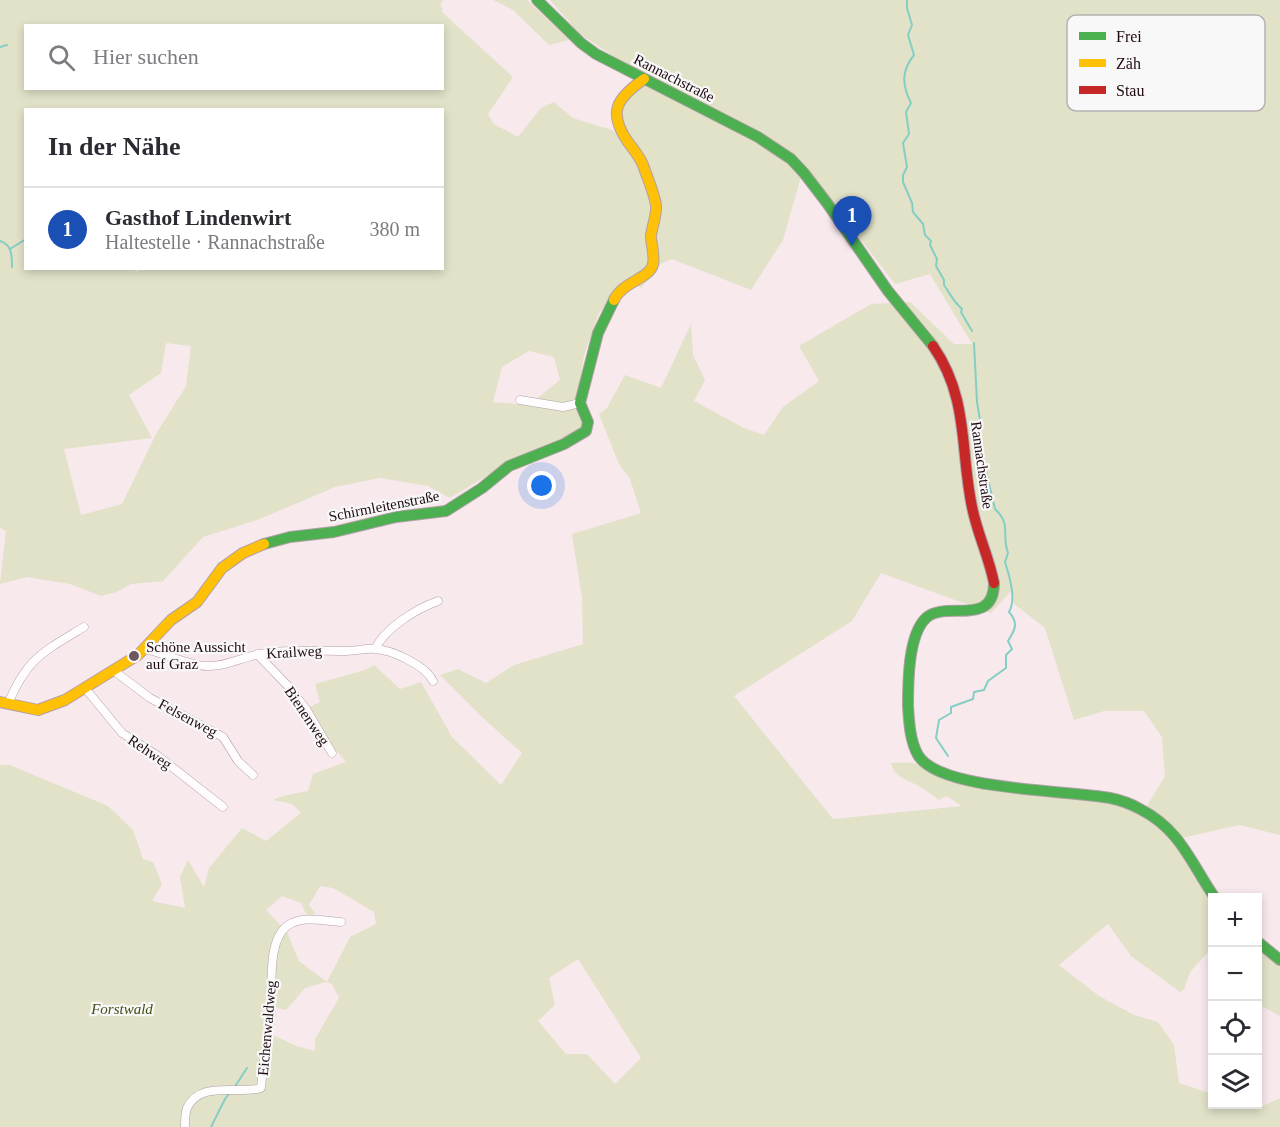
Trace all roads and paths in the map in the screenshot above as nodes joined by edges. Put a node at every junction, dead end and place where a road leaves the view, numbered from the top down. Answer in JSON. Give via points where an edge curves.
{"nodes":[{"id":1,"x":537,"y":0,"type":"edge"},
{"id":2,"x":644,"y":79,"type":"junction"},
{"id":3,"x":520,"y":400,"type":"dead end"},
{"id":4,"x":580,"y":403,"type":"junction"},
{"id":5,"x":438,"y":602,"type":"dead end"},
{"id":6,"x":84,"y":627,"type":"dead end"},
{"id":7,"x":145,"y":649,"type":"junction"},
{"id":8,"x":375,"y":649,"type":"junction"},
{"id":9,"x":257,"y":654,"type":"junction"},
{"id":10,"x":113,"y":670,"type":"junction"},
{"id":11,"x":433,"y":681,"type":"dead end"},
{"id":12,"x":85,"y":688,"type":"junction"},
{"id":13,"x":4,"y":703,"type":"edge"},
{"id":14,"x":332,"y":753,"type":"dead end"},
{"id":15,"x":254,"y":775,"type":"dead end"},
{"id":16,"x":223,"y":807,"type":"dead end"},
{"id":17,"x":1213,"y":893,"type":"edge"},
{"id":18,"x":341,"y":922,"type":"dead end"},
{"id":19,"x":1262,"y":946,"type":"edge"},
{"id":20,"x":1280,"y":960,"type":"edge"},
{"id":21,"x":185,"y":1127,"type":"edge"}],
"edges":[{"from":1,"to":2,"type":"street","name":"Rannachstraße","via":[[581,43]]},
{"from":2,"to":4,"type":"street","name":"Schirmleitenstraße","via":[[620,100],[617,119],[621,132],[642,162],[657,206],[651,237],[653,264],[647,274],[615,296],[594,344]]},
{"from":2,"to":17,"type":"street","name":"Rannachstraße","via":[[758,137],[797,165],[930,341],[946,369],[957,399],[972,509],[994,591],[984,607],[937,613],[919,626],[909,684],[910,734],[917,755],[945,775],[965,781],[1127,802],[1152,816],[1182,843]]},
{"from":3,"to":4,"type":"street","via":[[563,407]]},
{"from":4,"to":7,"type":"street","name":"Schirmleitenstraße","via":[[588,422],[586,431],[509,466],[446,511],[290,537],[243,553],[222,567],[197,602],[171,621]]},
{"from":5,"to":8,"type":"street","via":[[396,626]]},
{"from":6,"to":13,"type":"street","name":"Schirmleitenstraße","via":[[40,654]]},
{"from":7,"to":9,"type":"street","name":"Krailweg","via":[[206,666]]},
{"from":7,"to":10,"type":"street","name":"Schirmleitenstraße"},
{"from":8,"to":9,"type":"street","name":"Krailweg"},
{"from":8,"to":11,"type":"street","name":"Krailweg","via":[[403,658]]},
{"from":9,"to":14,"type":"street","name":"Bienenweg","via":[[306,709]]},
{"from":10,"to":12,"type":"street","name":"Schirmleitenstraße"},
{"from":10,"to":15,"type":"street","name":"Felsenweg","via":[[150,698],[223,736],[238,760]]},
{"from":12,"to":13,"type":"street","name":"Schirmleitenstraße","via":[[38,710]]},
{"from":12,"to":16,"type":"street","name":"Rehweg","via":[[122,733]]},
{"from":18,"to":21,"type":"street","name":"Eichenwaldweg","via":[[304,919],[284,928],[278,936],[272,963],[271,1013],[261,1088],[199,1094],[187,1109]]},
{"from":19,"to":20,"type":"street"}]}
